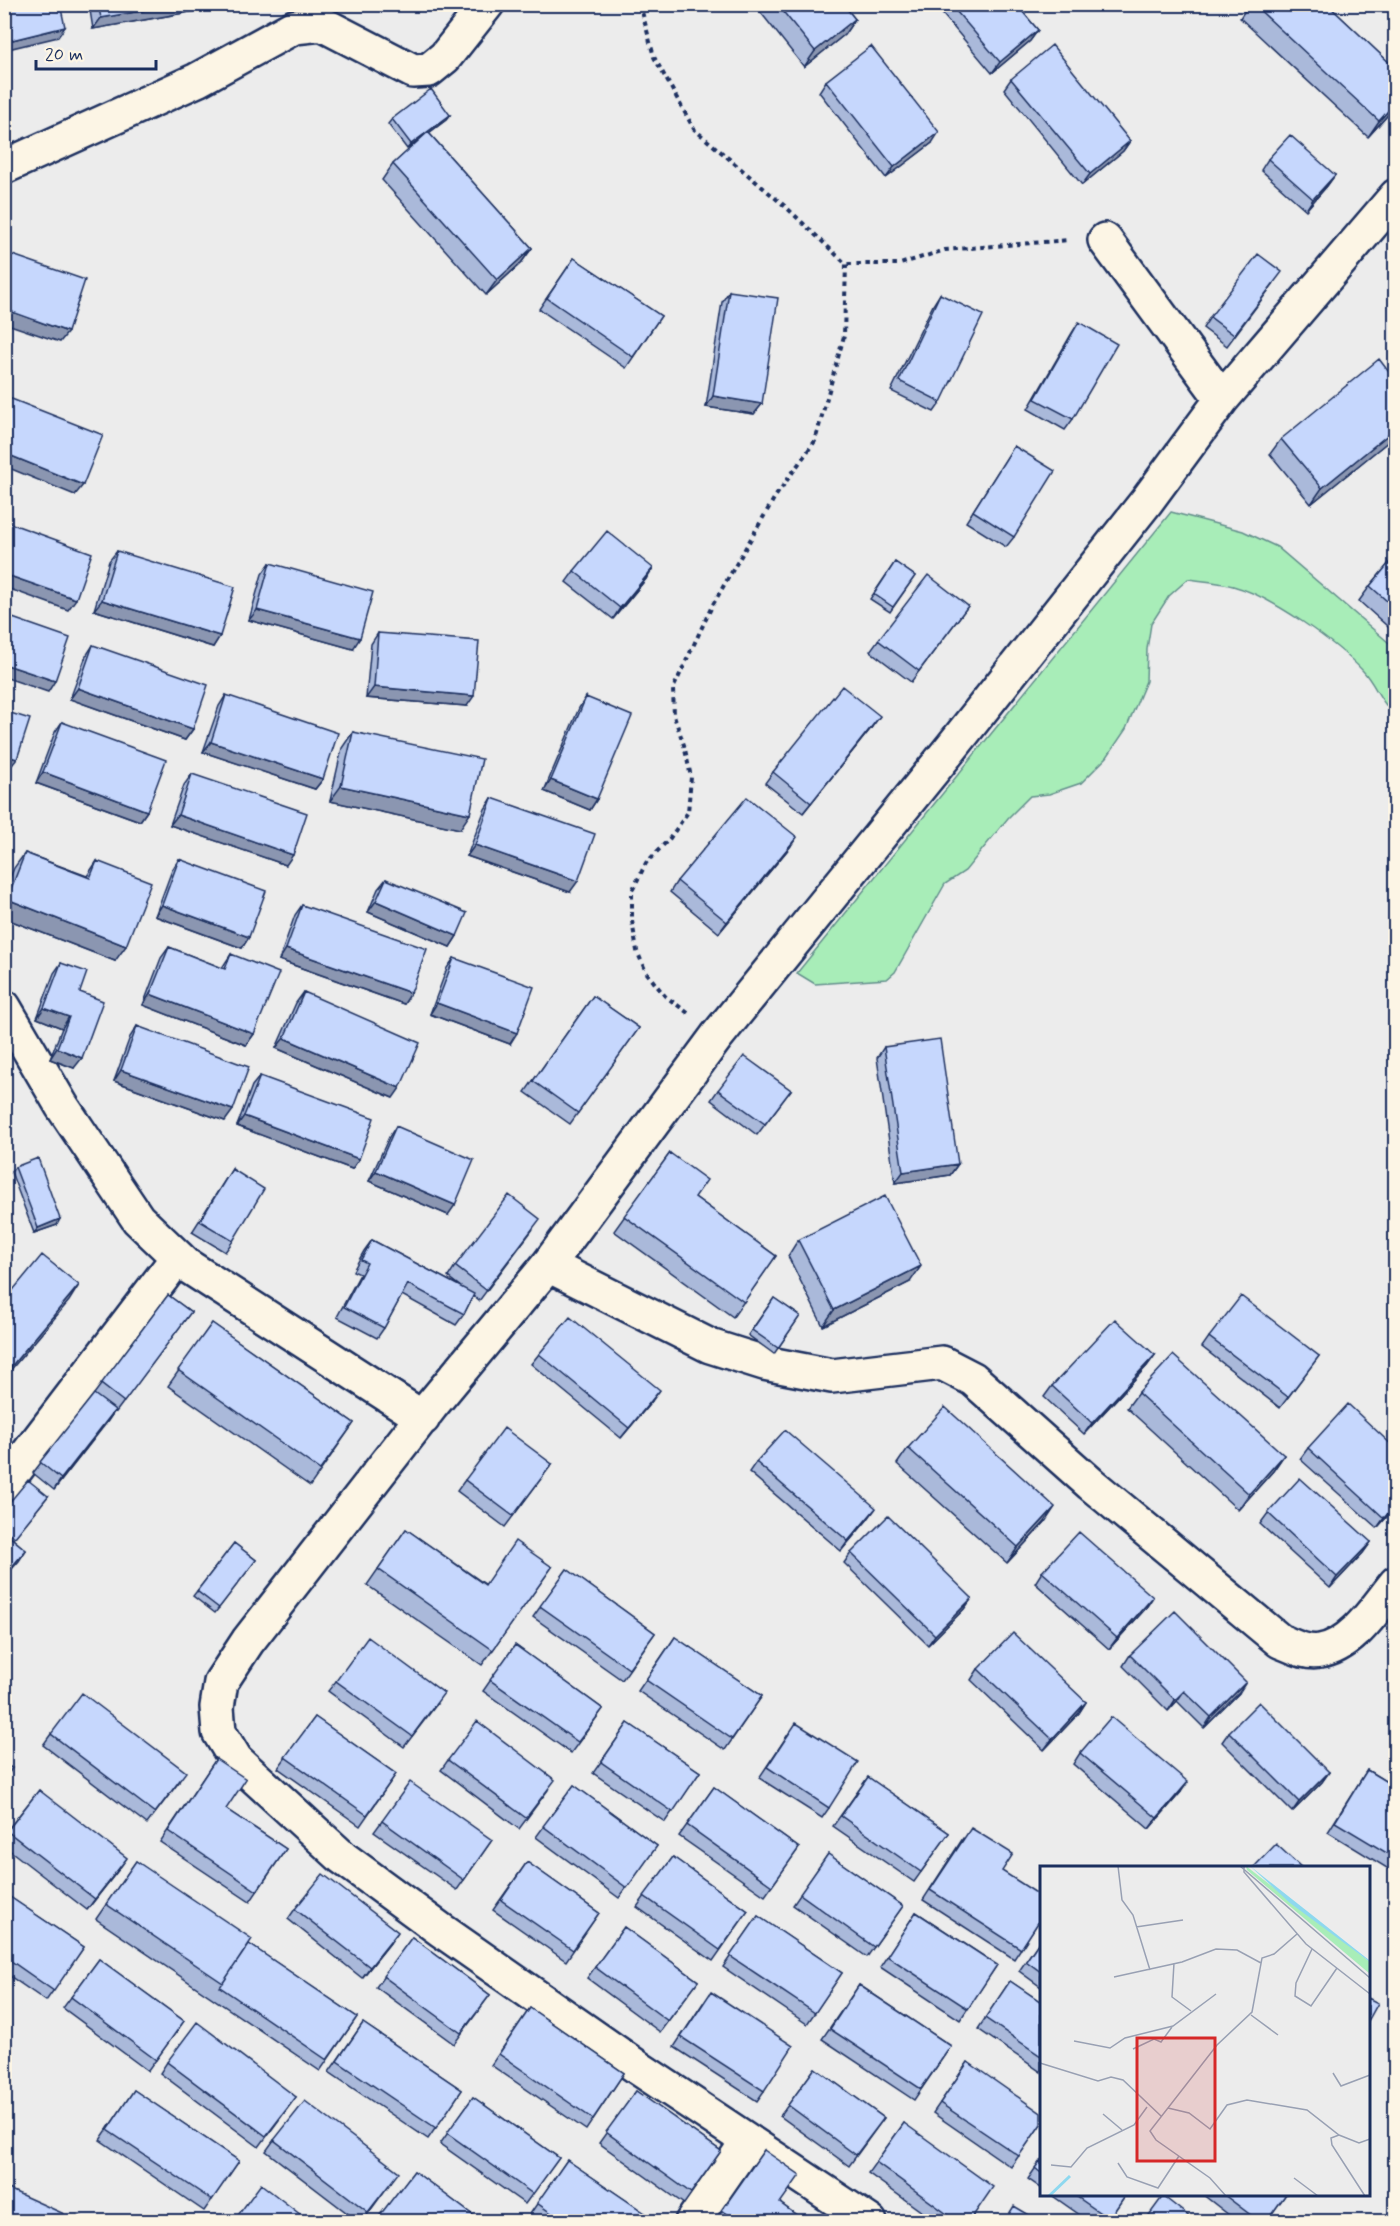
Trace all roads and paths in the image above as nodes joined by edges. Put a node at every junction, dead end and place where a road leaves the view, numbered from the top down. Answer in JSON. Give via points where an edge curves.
{"nodes":[{"id":1,"x":487,"y":4,"type":"edge"},
{"id":2,"x":640,"y":4,"type":"edge"},
{"id":3,"x":4,"y":167,"type":"edge"},
{"id":4,"x":1395,"y":196,"type":"edge"},
{"id":5,"x":1105,"y":240,"type":"joint"},
{"id":6,"x":846,"y":264,"type":"junction"},
{"id":7,"x":1222,"y":399,"type":"junction"},
{"id":8,"x":4,"y":1007,"type":"edge"},
{"id":9,"x":717,"y":1036,"type":"junction"},
{"id":10,"x":178,"y":1257,"type":"junction"},
{"id":11,"x":548,"y":1265,"type":"junction"},
{"id":12,"x":423,"y":1418,"type":"junction"},
{"id":13,"x":4,"y":1485,"type":"edge"},
{"id":14,"x":1395,"y":1583,"type":"edge"},
{"id":15,"x":748,"y":2141,"type":"junction"},
{"id":16,"x":692,"y":2222,"type":"edge"},
{"id":17,"x":870,"y":2222,"type":"edge"}],
"edges":[{"from":1,"to":3,"type":"street","via":[[445,57],[429,70],[413,71],[322,24],[294,27],[197,80]]},
{"from":2,"to":6,"type":"path","via":[[654,57],[694,129]]},
{"from":4,"to":7,"type":"street"},
{"from":5,"to":6,"type":"path","via":[[945,250],[900,264]]},
{"from":5,"to":7,"type":"street"},
{"from":6,"to":9,"type":"path","via":[[844,336],[814,441],[775,497],[711,606],[673,689],[674,716],[691,777],[688,812],[646,863],[632,891],[637,951],[646,972],[665,996]]},
{"from":7,"to":9,"type":"street","via":[[1146,502],[959,738]]},
{"from":8,"to":10,"type":"street","via":[[101,1166],[138,1219]]},
{"from":9,"to":11,"type":"street"},
{"from":10,"to":12,"type":"street"},
{"from":10,"to":13,"type":"street"},
{"from":11,"to":12,"type":"street"},
{"from":11,"to":14,"type":"street","via":[[710,1346],[764,1363],[832,1376],[942,1363],[973,1379],[1091,1484],[1280,1641],[1304,1651],[1321,1651],[1340,1643]]},
{"from":12,"to":15,"type":"street","via":[[232,1662],[221,1682],[219,1732],[236,1760],[343,1858],[537,1999]]},
{"from":15,"to":16,"type":"street"},
{"from":15,"to":17,"type":"street"}]}
